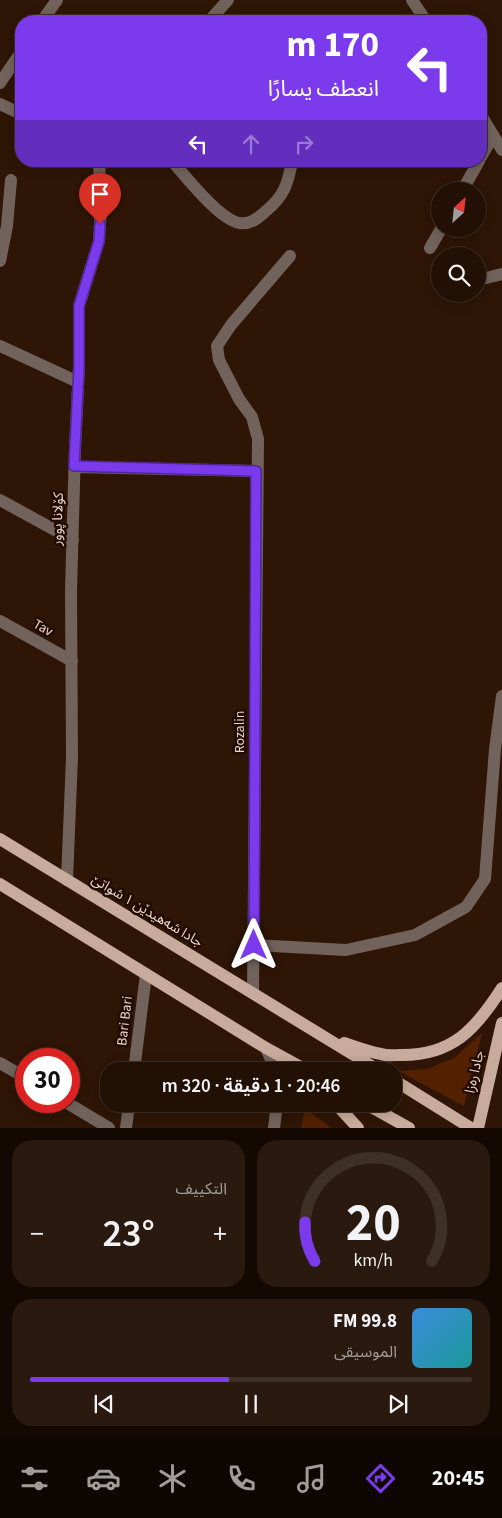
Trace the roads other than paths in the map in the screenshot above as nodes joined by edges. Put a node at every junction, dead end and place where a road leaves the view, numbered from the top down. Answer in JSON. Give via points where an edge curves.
{"nodes":[{"id":1,"x":57,"y":0,"type":"edge"},
{"id":2,"x":228,"y":0,"type":"edge"},
{"id":3,"x":412,"y":0,"type":"edge"},
{"id":4,"x":46,"y":15,"type":"edge"},
{"id":5,"x":214,"y":15,"type":"edge"},
{"id":6,"x":422,"y":15,"type":"edge"},
{"id":7,"x":15,"y":61,"type":"edge"},
{"id":8,"x":0,"y":83,"type":"edge"},
{"id":9,"x":0,"y":104,"type":"edge"},
{"id":10,"x":15,"y":111,"type":"edge"},
{"id":11,"x":487,"y":126,"type":"edge"},
{"id":12,"x":493,"y":136,"type":"junction"},
{"id":13,"x":487,"y":146,"type":"edge"},
{"id":14,"x":502,"y":150,"type":"edge"},
{"id":15,"x":100,"y":167,"type":"edge"},
{"id":16,"x":178,"y":167,"type":"edge"},
{"id":17,"x":291,"y":167,"type":"edge"},
{"id":18,"x":476,"y":167,"type":"edge"},
{"id":19,"x":11,"y":180,"type":"dead end"},
{"id":20,"x":467,"y":182,"type":"edge"},
{"id":21,"x":436,"y":238,"type":"edge"},
{"id":22,"x":430,"y":248,"type":"dead end"},
{"id":23,"x":290,"y":256,"type":"dead end"},
{"id":24,"x":0,"y":261,"type":"edge"},
{"id":25,"x":502,"y":274,"type":"edge"},
{"id":26,"x":486,"y":278,"type":"dead end"},
{"id":27,"x":0,"y":346,"type":"edge"},
{"id":28,"x":78,"y":382,"type":"junction"},
{"id":29,"x":74,"y":466,"type":"junction"},
{"id":30,"x":256,"y":471,"type":"junction"},
{"id":31,"x":0,"y":500,"type":"edge"},
{"id":32,"x":72,"y":540,"type":"junction"},
{"id":33,"x":0,"y":621,"type":"edge"},
{"id":34,"x":72,"y":661,"type":"junction"},
{"id":35,"x":502,"y":696,"type":"edge"},
{"id":36,"x":0,"y":839,"type":"edge"},
{"id":37,"x":67,"y":880,"type":"junction"},
{"id":38,"x":0,"y":884,"type":"edge"},
{"id":39,"x":254,"y":945,"type":"junction"},
{"id":40,"x":146,"y":974,"type":"junction"},
{"id":41,"x":502,"y":988,"type":"edge"},
{"id":42,"x":253,"y":993,"type":"junction"},
{"id":43,"x":502,"y":1023,"type":"edge"},
{"id":44,"x":327,"y":1038,"type":"junction"},
{"id":45,"x":266,"y":1048,"type":"junction"},
{"id":46,"x":135,"y":1062,"type":"edge"},
{"id":47,"x":272,"y":1062,"type":"edge"},
{"id":48,"x":291,"y":1062,"type":"edge"},
{"id":49,"x":366,"y":1062,"type":"edge"},
{"id":50,"x":0,"y":1063,"type":"edge"},
{"id":51,"x":15,"y":1072,"type":"edge"},
{"id":52,"x":402,"y":1085,"type":"edge"},
{"id":53,"x":80,"y":1111,"type":"edge"},
{"id":54,"x":129,"y":1112,"type":"edge"},
{"id":55,"x":276,"y":1112,"type":"edge"},
{"id":56,"x":343,"y":1112,"type":"edge"},
{"id":57,"x":380,"y":1112,"type":"edge"},
{"id":58,"x":109,"y":1128,"type":"edge"},
{"id":59,"x":126,"y":1128,"type":"edge"},
{"id":60,"x":274,"y":1128,"type":"edge"},
{"id":61,"x":358,"y":1128,"type":"edge"},
{"id":62,"x":409,"y":1128,"type":"edge"},
{"id":63,"x":471,"y":1128,"type":"edge"},
{"id":64,"x":478,"y":1128,"type":"edge"}],
"edges":[{"from":1,"to":4,"type":"street"},
{"from":2,"to":5,"type":"street"},
{"from":3,"to":6,"type":"street"},
{"from":7,"to":8,"type":"street"},
{"from":9,"to":10,"type":"street"},
{"from":11,"to":12,"type":"street"},
{"from":12,"to":13,"type":"street"},
{"from":12,"to":14,"type":"street"},
{"from":15,"to":28,"type":"street","name":"کۆلانا پوور","via":[[99,241],[79,306]]},
{"from":16,"to":17,"type":"street","via":[[219,212],[240,223],[253,221],[277,202],[288,183]]},
{"from":18,"to":20,"type":"street"},
{"from":19,"to":24,"type":"street"},
{"from":21,"to":22,"type":"street"},
{"from":23,"to":30,"type":"street","name":"Rozalin","via":[[231,324],[217,346],[219,360],[252,417],[258,439]]},
{"from":25,"to":26,"type":"street"},
{"from":27,"to":28,"type":"street"},
{"from":28,"to":29,"type":"street","name":"کۆلانا پوور"},
{"from":29,"to":30,"type":"street"},
{"from":29,"to":32,"type":"street","name":"کۆلانا پوور"},
{"from":30,"to":39,"type":"street","name":"Rozalin"},
{"from":31,"to":32,"type":"street"},
{"from":32,"to":34,"type":"street","name":"کۆلانا پوور"},
{"from":33,"to":34,"type":"street","name":"Tav"},
{"from":34,"to":37,"type":"street","name":"کۆلانا پوور"},
{"from":35,"to":39,"type":"street","via":[[494,749],[485,879],[466,907],[415,935],[346,950]]},
{"from":36,"to":37,"type":"main road","name":"جادا شەهیدێن ١ شواتێ"},
{"from":37,"to":42,"type":"main road","name":"جادا شەهیدێن ١ شواتێ"},
{"from":38,"to":40,"type":"main road"},
{"from":39,"to":42,"type":"street","name":"Rozalin"},
{"from":40,"to":45,"type":"main road"},
{"from":40,"to":46,"type":"street","name":"Bari Bari"},
{"from":41,"to":44,"type":"main road","via":[[484,1015],[461,1038],[440,1050],[417,1056],[382,1055]]},
{"from":42,"to":44,"type":"main road","name":"جادا شەهیدێن ١ شواتێ"},
{"from":43,"to":64,"type":"main road","name":"جادا ره‌زا"},
{"from":44,"to":49,"type":"main road","name":"جادا شەهیدێن ١ شواتێ"},
{"from":45,"to":47,"type":"street"},
{"from":45,"to":48,"type":"main road"},
{"from":50,"to":51,"type":"street"},
{"from":52,"to":63,"type":"main road"},
{"from":53,"to":58,"type":"street"},
{"from":54,"to":59,"type":"street"},
{"from":55,"to":60,"type":"street"},
{"from":56,"to":61,"type":"main road"},
{"from":57,"to":62,"type":"main road"}]}
